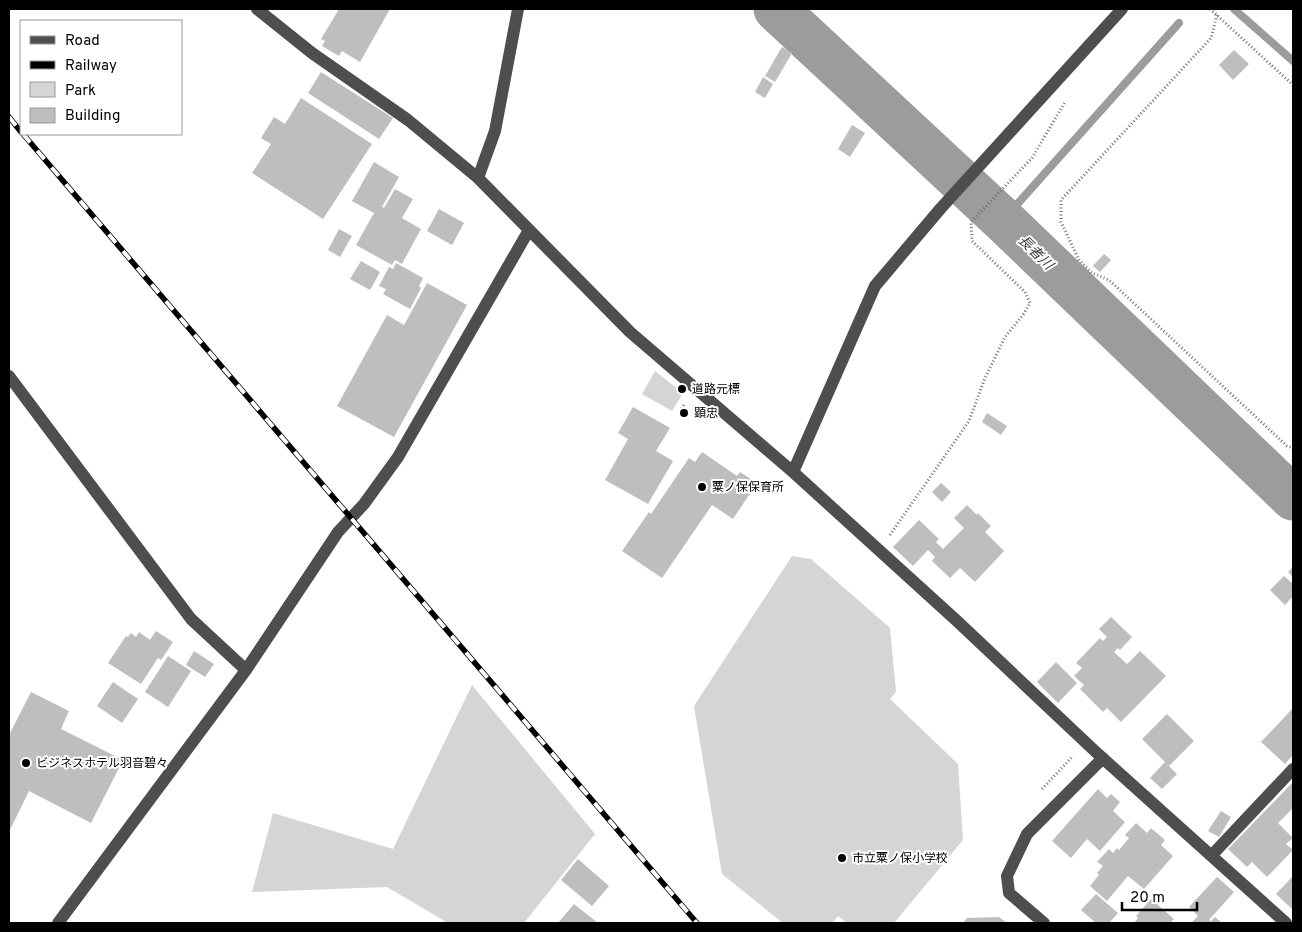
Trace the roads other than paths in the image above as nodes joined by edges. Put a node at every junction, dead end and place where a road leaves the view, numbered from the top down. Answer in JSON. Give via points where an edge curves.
{"nodes":[{"id":1,"x":258,"y":9,"type":"edge"},
{"id":2,"x":518,"y":9,"type":"edge"},
{"id":3,"x":1122,"y":9,"type":"edge"},
{"id":4,"x":478,"y":178,"type":"junction"},
{"id":5,"x":529,"y":230,"type":"junction"},
{"id":6,"x":9,"y":376,"type":"edge"},
{"id":7,"x":794,"y":472,"type":"junction"},
{"id":8,"x":246,"y":670,"type":"junction"},
{"id":9,"x":1103,"y":758,"type":"junction"},
{"id":10,"x":1293,"y":769,"type":"edge"},
{"id":11,"x":1212,"y":856,"type":"junction"},
{"id":12,"x":58,"y":923,"type":"edge"},
{"id":13,"x":1044,"y":923,"type":"edge"},
{"id":14,"x":1286,"y":923,"type":"edge"}],
"edges":[{"from":1,"to":4,"type":"street","via":[[312,53],[408,120]]},
{"from":2,"to":4,"type":"street","via":[[495,131]]},
{"from":3,"to":7,"type":"street","via":[[981,163],[875,286]]},
{"from":4,"to":5,"type":"street"},
{"from":5,"to":7,"type":"street","via":[[630,332]]},
{"from":5,"to":8,"type":"street","via":[[398,457],[364,504],[338,532]]},
{"from":6,"to":8,"type":"street","via":[[192,619]]},
{"from":7,"to":9,"type":"street"},
{"from":8,"to":12,"type":"street"},
{"from":9,"to":11,"type":"street"},
{"from":9,"to":13,"type":"street","via":[[1027,834],[1007,876],[1009,893]]},
{"from":10,"to":11,"type":"street"},
{"from":11,"to":14,"type":"street"}]}
